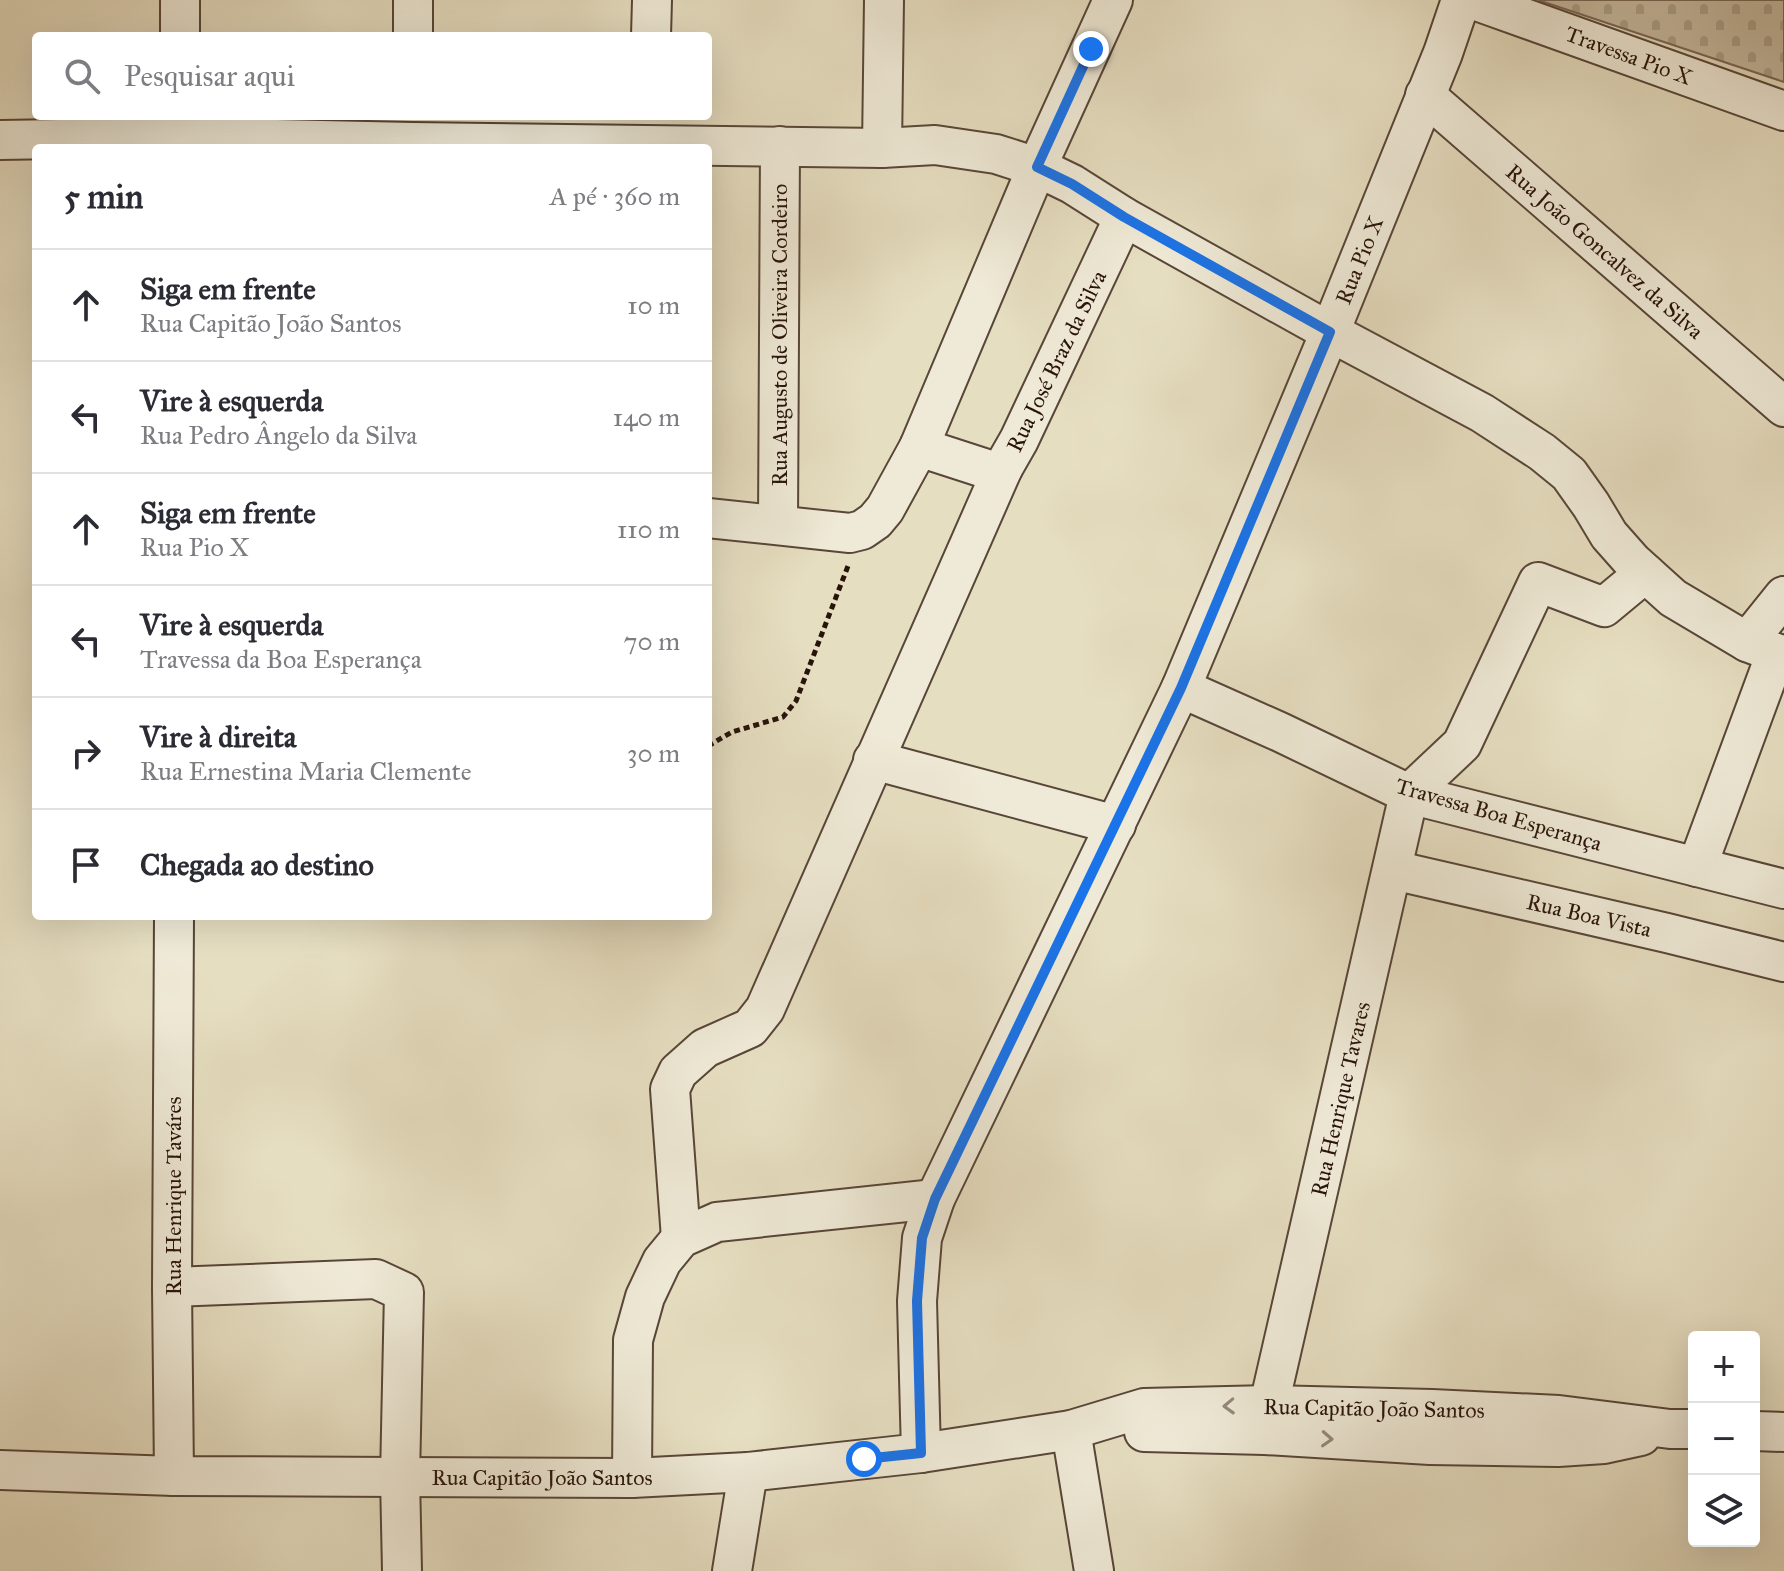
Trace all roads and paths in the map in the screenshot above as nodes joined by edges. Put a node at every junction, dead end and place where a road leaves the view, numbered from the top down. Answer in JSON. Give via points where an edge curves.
{"nodes":[{"id":1,"x":180,"y":0,"type":"edge"},
{"id":2,"x":413,"y":0,"type":"edge"},
{"id":3,"x":652,"y":0,"type":"edge"},
{"id":4,"x":884,"y":0,"type":"edge"},
{"id":5,"x":1113,"y":0,"type":"edge"},
{"id":6,"x":1461,"y":0,"type":"edge"},
{"id":7,"x":1474,"y":0,"type":"edge"},
{"id":8,"x":180,"y":32,"type":"edge"},
{"id":9,"x":413,"y":32,"type":"edge"},
{"id":10,"x":651,"y":32,"type":"edge"},
{"id":11,"x":1425,"y":95,"type":"junction"},
{"id":12,"x":1784,"y":111,"type":"edge"},
{"id":13,"x":178,"y":134,"type":"edge"},
{"id":14,"x":412,"y":135,"type":"edge"},
{"id":15,"x":649,"y":136,"type":"edge"},
{"id":16,"x":0,"y":140,"type":"edge"},
{"id":17,"x":780,"y":146,"type":"junction"},
{"id":18,"x":882,"y":148,"type":"junction"},
{"id":19,"x":1037,"y":167,"type":"junction"},
{"id":20,"x":1124,"y":217,"type":"junction"},
{"id":21,"x":1330,"y":332,"type":"junction"},
{"id":22,"x":1784,"y":407,"type":"edge"},
{"id":23,"x":919,"y":447,"type":"junction"},
{"id":24,"x":1003,"y":468,"type":"junction"},
{"id":25,"x":712,"y":518,"type":"edge"},
{"id":26,"x":778,"y":524,"type":"junction"},
{"id":27,"x":862,"y":530,"type":"junction"},
{"id":28,"x":1645,"y":573,"type":"junction"},
{"id":29,"x":1784,"y":596,"type":"edge"},
{"id":30,"x":1769,"y":650,"type":"edge"},
{"id":31,"x":1181,"y":688,"type":"junction"},
{"id":32,"x":712,"y":744,"type":"edge"},
{"id":33,"x":873,"y":760,"type":"junction"},
{"id":34,"x":1409,"y":794,"type":"junction"},
{"id":35,"x":1116,"y":825,"type":"junction"},
{"id":36,"x":1697,"y":867,"type":"junction"},
{"id":37,"x":1393,"y":870,"type":"junction"},
{"id":38,"x":1784,"y":889,"type":"edge"},
{"id":39,"x":174,"y":920,"type":"edge"},
{"id":40,"x":1784,"y":962,"type":"edge"},
{"id":41,"x":935,"y":1199,"type":"junction"},
{"id":42,"x":681,"y":1238,"type":"junction"},
{"id":43,"x":172,"y":1287,"type":"junction"},
{"id":44,"x":1267,"y":1420,"type":"junction"},
{"id":45,"x":1076,"y":1429,"type":"junction"},
{"id":46,"x":1682,"y":1429,"type":"edge"},
{"id":47,"x":1760,"y":1431,"type":"edge"},
{"id":48,"x":1784,"y":1432,"type":"edge"},
{"id":49,"x":921,"y":1453,"type":"junction"},
{"id":50,"x":0,"y":1470,"type":"edge"},
{"id":51,"x":748,"y":1472,"type":"junction"},
{"id":52,"x":174,"y":1476,"type":"junction"},
{"id":53,"x":400,"y":1477,"type":"junction"},
{"id":54,"x":632,"y":1478,"type":"junction"},
{"id":55,"x":402,"y":1571,"type":"edge"},
{"id":56,"x":732,"y":1571,"type":"edge"},
{"id":57,"x":1094,"y":1571,"type":"edge"}],
"edges":[{"from":1,"to":8,"type":"street"},
{"from":2,"to":9,"type":"street"},
{"from":3,"to":10,"type":"street"},
{"from":4,"to":18,"type":"street"},
{"from":5,"to":19,"type":"street"},
{"from":6,"to":11,"type":"street","name":"Rua Pio X"},
{"from":7,"to":12,"type":"street","name":"Travessa Pio X"},
{"from":11,"to":21,"type":"street","name":"Rua Pio X"},
{"from":11,"to":22,"type":"street","name":"Rua João Goncalvez da Silva"},
{"from":13,"to":14,"type":"street"},
{"from":13,"to":16,"type":"street"},
{"from":14,"to":15,"type":"street"},
{"from":15,"to":17,"type":"street"},
{"from":17,"to":18,"type":"street"},
{"from":17,"to":26,"type":"street","name":"Rua Augusto de Oliveira Cordeiro"},
{"from":18,"to":19,"type":"street","via":[[935,145],[996,154]]},
{"from":19,"to":20,"type":"street"},
{"from":19,"to":23,"type":"street"},
{"from":20,"to":21,"type":"street"},
{"from":20,"to":24,"type":"street","name":"Rua José Braz da Silva"},
{"from":21,"to":28,"type":"street","via":[[1482,413],[1542,452],[1569,474],[1609,535]]},
{"from":21,"to":31,"type":"street","name":"Rua Pio X"},
{"from":23,"to":24,"type":"street","name":"Rua José Braz da Silva","via":[[993,471]]},
{"from":23,"to":27,"type":"street","via":[[885,509]]},
{"from":24,"to":33,"type":"street"},
{"from":25,"to":26,"type":"street"},
{"from":26,"to":27,"type":"street"},
{"from":27,"to":32,"type":"path","via":[[796,701],[783,717]]},
{"from":28,"to":30,"type":"street","via":[[1673,598]]},
{"from":28,"to":34,"type":"street","via":[[1604,607],[1538,582],[1462,744]]},
{"from":29,"to":30,"type":"street"},
{"from":30,"to":36,"type":"street"},
{"from":31,"to":34,"type":"street","name":"Travessa Boa Esperança"},
{"from":31,"to":35,"type":"street","name":"Rua Pio X"},
{"from":33,"to":35,"type":"street"},
{"from":33,"to":42,"type":"street","via":[[765,1009],[750,1028],[705,1048],[678,1072],[670,1089]]},
{"from":34,"to":36,"type":"street","name":"Travessa Boa Esperança"},
{"from":34,"to":37,"type":"street","name":"Rua Henrique Tavares"},
{"from":35,"to":41,"type":"street","name":"Rua Pio X"},
{"from":36,"to":38,"type":"street","name":"Travessa Boa Esperança"},
{"from":37,"to":40,"type":"street","name":"Rua Boa Vista"},
{"from":37,"to":44,"type":"street","name":"Rua Henrique Tavares"},
{"from":39,"to":43,"type":"street","name":"Rua Henrique Taváres"},
{"from":41,"to":42,"type":"street","via":[[717,1222]]},
{"from":41,"to":49,"type":"street","name":"Rua Pio X","via":[[922,1238],[917,1301]]},
{"from":42,"to":54,"type":"street","via":[[662,1261],[645,1297],[633,1340]]},
{"from":43,"to":52,"type":"street","name":"Rua Henrique Taváres"},
{"from":43,"to":53,"type":"street","via":[[376,1279],[404,1292]]},
{"from":44,"to":45,"type":"street","name":"Rua Capitão João Santos","via":[[1146,1420],[1119,1415]]},
{"from":44,"to":46,"type":"street","name":"Rua Capitão João Santos","via":[[1559,1431],[1604,1444]]},
{"from":45,"to":49,"type":"street","name":"Rua Capitão João Santos"},
{"from":45,"to":57,"type":"street"},
{"from":47,"to":48,"type":"street"},
{"from":49,"to":51,"type":"street","name":"Rua Capitão João Santos"},
{"from":50,"to":52,"type":"street","name":"Rua Capitão João Santos"},
{"from":51,"to":54,"type":"street","name":"Rua Capitão João Santos"},
{"from":51,"to":56,"type":"street"},
{"from":52,"to":53,"type":"street","name":"Rua Capitão João Santos"},
{"from":53,"to":54,"type":"street","name":"Rua Capitão João Santos"},
{"from":53,"to":55,"type":"street"}]}
